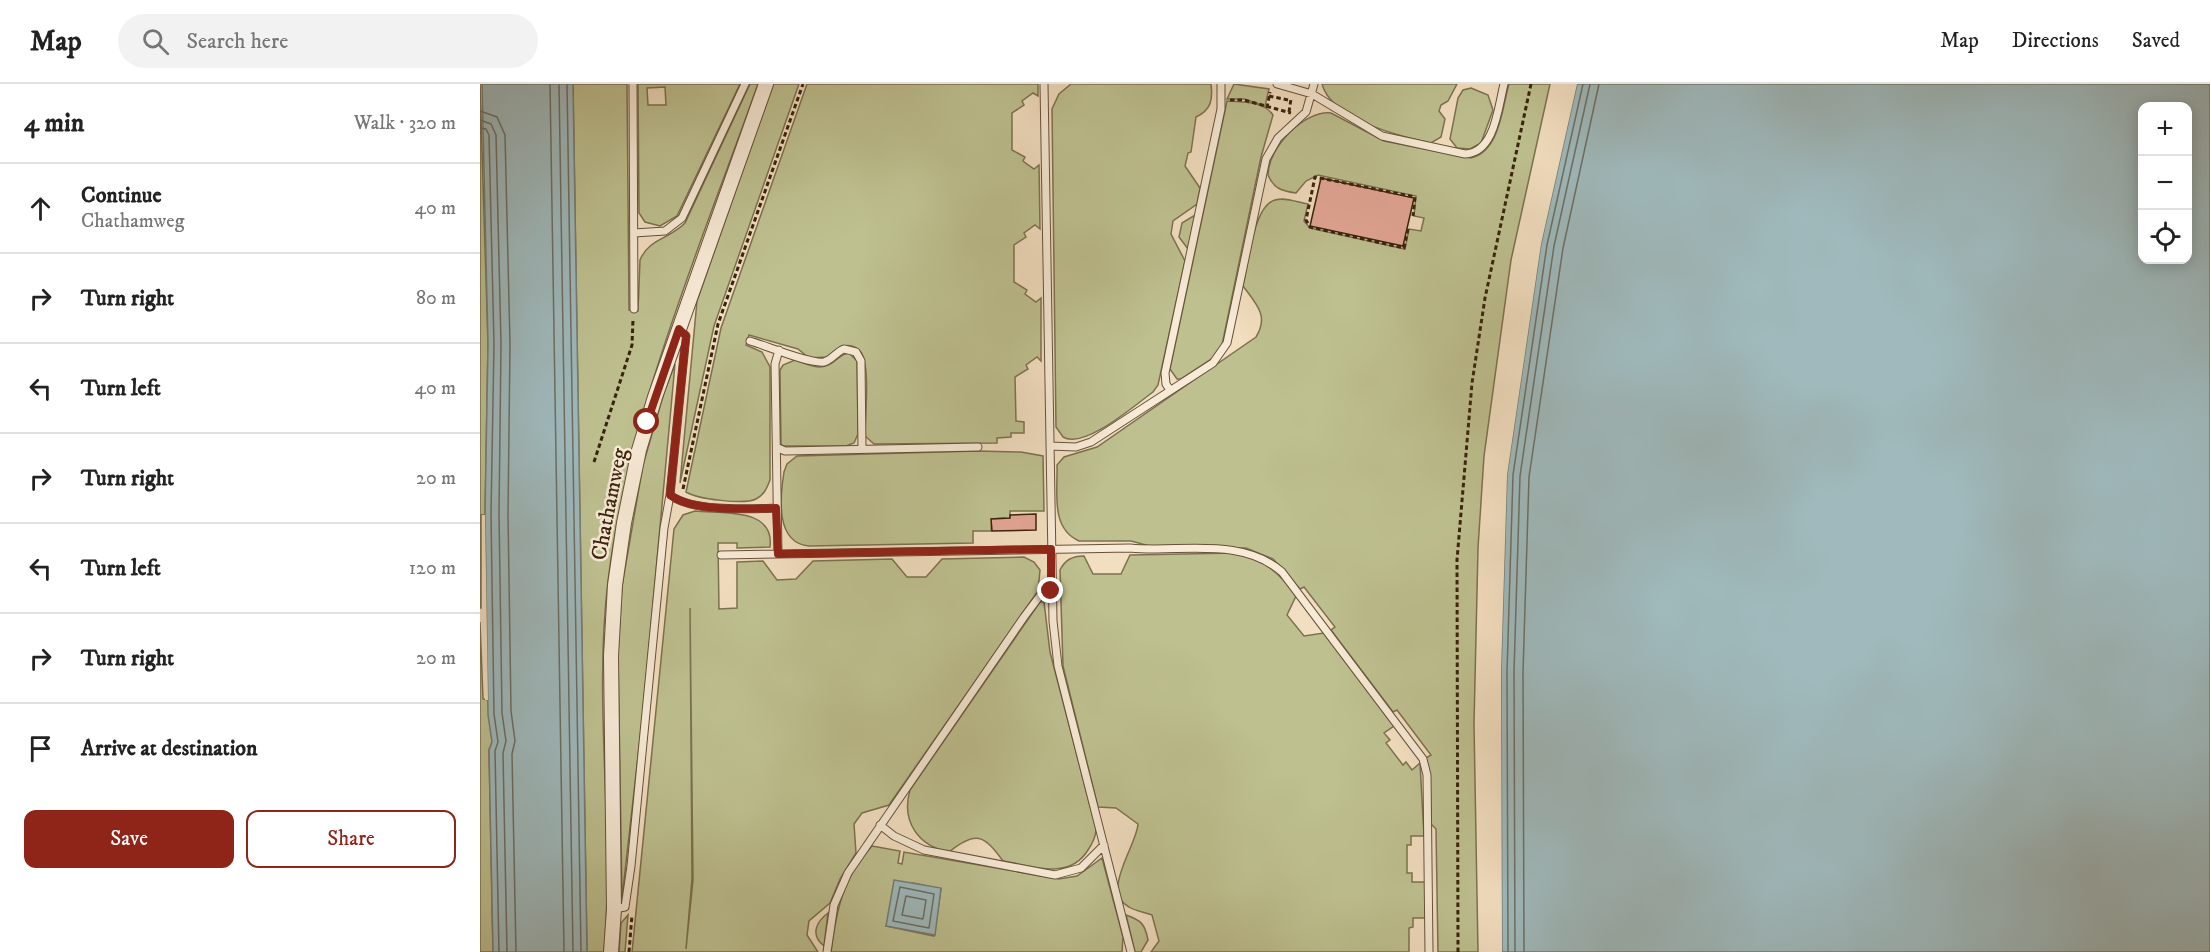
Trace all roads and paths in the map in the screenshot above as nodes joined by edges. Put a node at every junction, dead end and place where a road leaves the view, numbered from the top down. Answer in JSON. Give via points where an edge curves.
{"nodes":[{"id":1,"x":633,"y":84,"type":"edge"},
{"id":2,"x":745,"y":84,"type":"edge"},
{"id":3,"x":766,"y":84,"type":"edge"},
{"id":4,"x":1044,"y":84,"type":"edge"},
{"id":5,"x":1221,"y":84,"type":"edge"},
{"id":6,"x":1271,"y":84,"type":"edge"},
{"id":7,"x":1277,"y":84,"type":"edge"},
{"id":8,"x":1314,"y":84,"type":"edge"},
{"id":9,"x":1504,"y":84,"type":"edge"},
{"id":10,"x":1531,"y":84,"type":"edge"},
{"id":11,"x":1312,"y":94,"type":"junction"},
{"id":12,"x":1269,"y":96,"type":"junction"},
{"id":13,"x":1220,"y":101,"type":"junction"},
{"id":14,"x":1291,"y":101,"type":"dead end"},
{"id":15,"x":1267,"y":108,"type":"junction"},
{"id":16,"x":1302,"y":115,"type":"junction"},
{"id":17,"x":1413,"y":216,"type":"dead end"},
{"id":18,"x":1408,"y":229,"type":"dead end"},
{"id":19,"x":634,"y":233,"type":"junction"},
{"id":20,"x":634,"y":309,"type":"joint"},
{"id":21,"x":679,"y":329,"type":"junction"},
{"id":22,"x":750,"y":341,"type":"dead end"},
{"id":23,"x":779,"y":350,"type":"junction"},
{"id":24,"x":1170,"y":390,"type":"junction"},
{"id":25,"x":1050,"y":446,"type":"junction"},
{"id":26,"x":978,"y":447,"type":"dead end"},
{"id":27,"x":778,"y":448,"type":"junction"},
{"id":28,"x":862,"y":449,"type":"junction"},
{"id":29,"x":594,"y":462,"type":"dead end"},
{"id":30,"x":670,"y":495,"type":"junction"},
{"id":31,"x":776,"y":508,"type":"junction"},
{"id":32,"x":1051,"y":549,"type":"junction"},
{"id":33,"x":778,"y":554,"type":"junction"},
{"id":34,"x":721,"y":555,"type":"dead end"},
{"id":35,"x":1051,"y":591,"type":"junction"},
{"id":36,"x":880,"y":825,"type":"junction"},
{"id":37,"x":1104,"y":845,"type":"junction"},
{"id":38,"x":614,"y":909,"type":"junction"},
{"id":39,"x":611,"y":952,"type":"edge"},
{"id":40,"x":827,"y":952,"type":"edge"},
{"id":41,"x":1131,"y":952,"type":"edge"},
{"id":42,"x":1429,"y":952,"type":"edge"},
{"id":43,"x":1458,"y":952,"type":"edge"}],
"edges":[{"from":1,"to":19,"type":"lane"},
{"from":2,"to":19,"type":"lane","via":[[680,221],[665,231]]},
{"from":3,"to":21,"type":"street","name":"Chathamweg"},
{"from":4,"to":25,"type":"lane"},
{"from":5,"to":13,"type":"lane"},
{"from":6,"to":12,"type":"path"},
{"from":7,"to":11,"type":"lane"},
{"from":8,"to":11,"type":"lane"},
{"from":9,"to":11,"type":"lane","via":[[1488,142],[1469,154],[1382,136]]},
{"from":10,"to":43,"type":"path","via":[[1485,298],[1472,383],[1459,538],[1455,647]]},
{"from":11,"to":16,"type":"lane"},
{"from":12,"to":14,"type":"path"},
{"from":12,"to":15,"type":"path"},
{"from":13,"to":15,"type":"path","via":[[1244,100]]},
{"from":13,"to":24,"type":"lane","via":[[1165,374]]},
{"from":15,"to":16,"type":"path"},
{"from":16,"to":24,"type":"lane","via":[[1278,138],[1266,159],[1224,350],[1213,363]]},
{"from":17,"to":18,"type":"path","via":[[1415,197],[1315,177],[1306,220],[1310,227],[1404,248]]},
{"from":19,"to":20,"type":"lane"},
{"from":20,"to":29,"type":"path","via":[[632,345]]},
{"from":21,"to":30,"type":"lane","via":[[686,336]]},
{"from":21,"to":38,"type":"street","name":"Chathamweg","via":[[639,450],[615,585],[611,656]]},
{"from":22,"to":23,"type":"lane"},
{"from":23,"to":27,"type":"lane","via":[[775,364]]},
{"from":23,"to":28,"type":"lane","via":[[810,362],[830,360],[844,349],[858,354]]},
{"from":24,"to":25,"type":"lane","via":[[1086,445]]},
{"from":25,"to":32,"type":"lane"},
{"from":26,"to":28,"type":"lane"},
{"from":27,"to":28,"type":"lane"},
{"from":27,"to":31,"type":"lane"},
{"from":30,"to":31,"type":"lane","via":[[680,502]]},
{"from":30,"to":38,"type":"lane","via":[[627,902],[623,909]]},
{"from":31,"to":33,"type":"lane"},
{"from":32,"to":33,"type":"lane"},
{"from":32,"to":35,"type":"lane"},
{"from":32,"to":42,"type":"lane","via":[[1232,549],[1260,556],[1282,572],[1423,759],[1427,775]]},
{"from":33,"to":34,"type":"lane"},
{"from":35,"to":36,"type":"lane","via":[[1039,597],[1024,617]]},
{"from":35,"to":37,"type":"lane","via":[[1058,666]]},
{"from":36,"to":37,"type":"lane","via":[[924,850],[1055,875],[1081,868]]},
{"from":36,"to":40,"type":"lane","via":[[839,890]]},
{"from":37,"to":41,"type":"lane"},
{"from":38,"to":39,"type":"street","name":"Chathamweg"}]}
